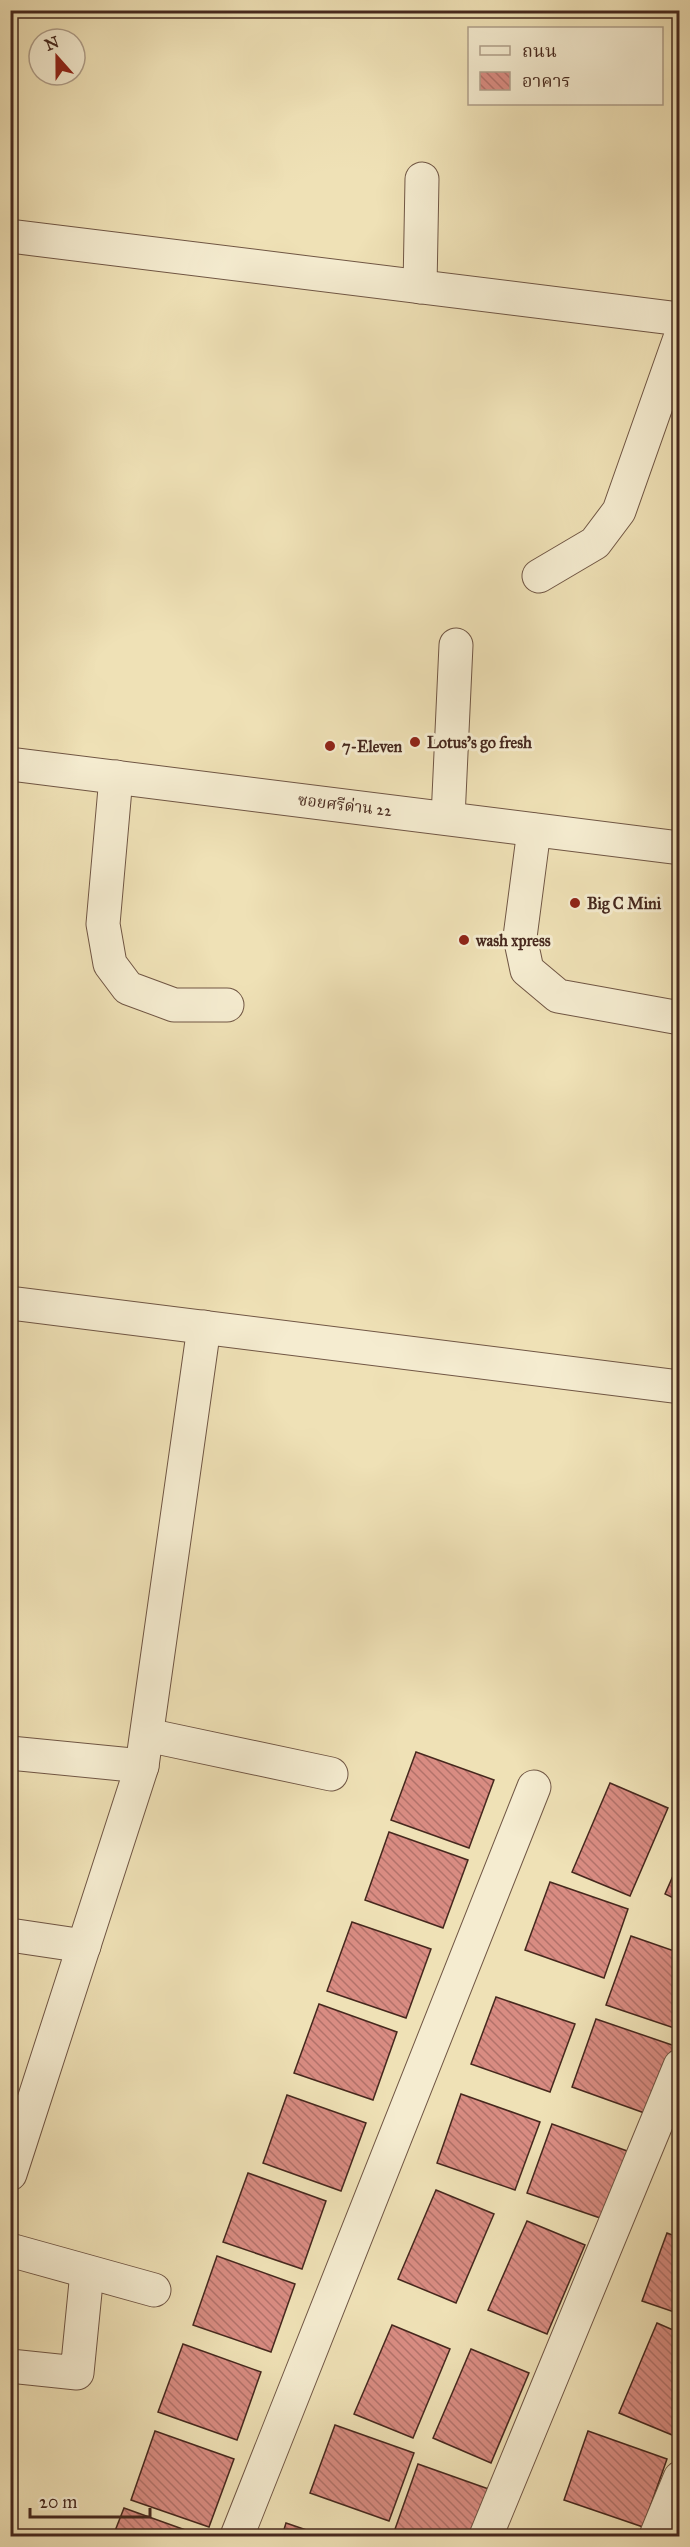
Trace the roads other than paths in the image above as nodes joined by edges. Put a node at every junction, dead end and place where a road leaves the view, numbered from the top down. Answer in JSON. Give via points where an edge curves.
{"nodes":[{"id":1,"x":422,"y":179,"type":"dead end"},
{"id":2,"x":10,"y":236,"type":"edge"},
{"id":3,"x":420,"y":287,"type":"junction"},
{"id":4,"x":680,"y":319,"type":"edge"},
{"id":5,"x":680,"y":338,"type":"edge"},
{"id":6,"x":539,"y":576,"type":"dead end"},
{"id":7,"x":456,"y":645,"type":"dead end"},
{"id":8,"x":10,"y":764,"type":"edge"},
{"id":9,"x":116,"y":777,"type":"junction"},
{"id":10,"x":448,"y":818,"type":"junction"},
{"id":11,"x":534,"y":830,"type":"junction"},
{"id":12,"x":680,"y":848,"type":"edge"},
{"id":13,"x":227,"y":1005,"type":"dead end"},
{"id":14,"x":680,"y":1018,"type":"edge"},
{"id":15,"x":10,"y":1303,"type":"edge"},
{"id":16,"x":204,"y":1327,"type":"junction"},
{"id":17,"x":680,"y":1387,"type":"edge"},
{"id":18,"x":145,"y":1751,"type":"junction"},
{"id":19,"x":10,"y":1754,"type":"edge"},
{"id":20,"x":332,"y":1774,"type":"dead end"},
{"id":21,"x":534,"y":1787,"type":"dead end"},
{"id":22,"x":10,"y":1935,"type":"edge"},
{"id":23,"x":84,"y":1946,"type":"junction"},
{"id":24,"x":680,"y":2066,"type":"edge"},
{"id":25,"x":10,"y":2174,"type":"edge"},
{"id":26,"x":10,"y":2250,"type":"edge"},
{"id":27,"x":87,"y":2272,"type":"junction"},
{"id":28,"x":154,"y":2290,"type":"dead end"},
{"id":29,"x":10,"y":2366,"type":"edge"},
{"id":30,"x":680,"y":2478,"type":"edge"},
{"id":31,"x":237,"y":2536,"type":"edge"},
{"id":32,"x":486,"y":2536,"type":"edge"},
{"id":33,"x":656,"y":2536,"type":"edge"}],
"edges":[{"from":1,"to":3,"type":"street"},
{"from":2,"to":3,"type":"street"},
{"from":3,"to":4,"type":"street"},
{"from":5,"to":6,"type":"street","via":[[619,511],[595,543]]},
{"from":7,"to":10,"type":"street"},
{"from":8,"to":9,"type":"street","name":"ซอยศรีด่าน 22"},
{"from":9,"to":10,"type":"street","name":"ซอยศรีด่าน 22"},
{"from":9,"to":13,"type":"street","via":[[103,924],[110,964],[128,988],[174,1005]]},
{"from":10,"to":11,"type":"street","name":"ซอยศรีด่าน 22"},
{"from":11,"to":12,"type":"street","name":"ซอยศรีด่าน 22"},
{"from":11,"to":14,"type":"street","via":[[520,937],[527,970],[558,996]]},
{"from":15,"to":16,"type":"street"},
{"from":16,"to":17,"type":"street"},
{"from":16,"to":18,"type":"street"},
{"from":18,"to":19,"type":"street"},
{"from":18,"to":20,"type":"street"},
{"from":18,"to":23,"type":"street"},
{"from":21,"to":31,"type":"street"},
{"from":22,"to":23,"type":"street"},
{"from":23,"to":25,"type":"street"},
{"from":24,"to":32,"type":"street"},
{"from":26,"to":27,"type":"street"},
{"from":27,"to":28,"type":"street"},
{"from":27,"to":29,"type":"street","via":[[77,2373]]},
{"from":30,"to":33,"type":"street"}]}
